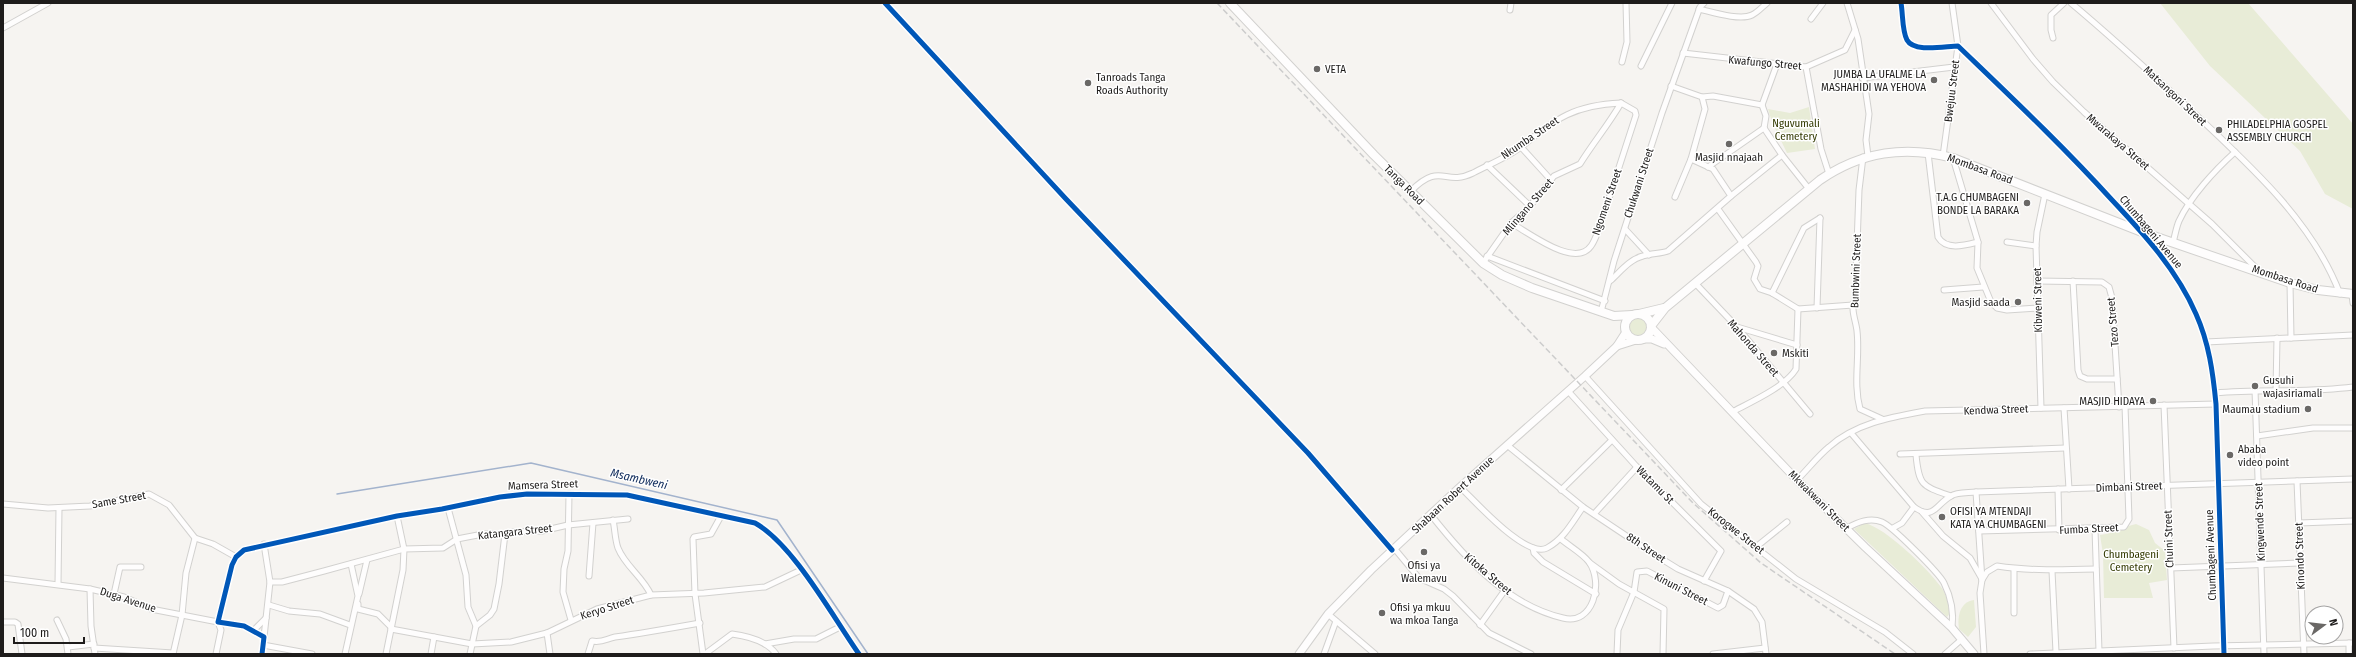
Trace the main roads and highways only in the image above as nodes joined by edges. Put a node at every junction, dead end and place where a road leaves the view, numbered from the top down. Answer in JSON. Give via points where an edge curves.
{"nodes":[{"id":1,"x":1230,"y":3,"type":"edge"},
{"id":2,"x":2353,"y":297,"type":"edge"},
{"id":3,"x":1665,"y":308,"type":"junction"},
{"id":4,"x":1636,"y":314,"type":"junction"},
{"id":5,"x":1614,"y":316,"type":"junction"},
{"id":6,"x":1651,"y":326,"type":"junction"},
{"id":7,"x":1626,"y":330,"type":"junction"},
{"id":8,"x":1639,"y":340,"type":"junction"},
{"id":9,"x":1617,"y":346,"type":"junction"},
{"id":10,"x":1667,"y":346,"type":"junction"},
{"id":11,"x":1302,"y":653,"type":"edge"},
{"id":12,"x":1974,"y":654,"type":"edge"}],
"edges":[{"from":1,"to":5,"type":"highway","name":"Tanga Road","via":[[1410,191],[1502,275]]},
{"from":2,"to":3,"type":"highway","name":"Mombasa Road","via":[[2290,283],[2142,232],[1952,158],[1928,153],[1866,157],[1829,174]]},
{"from":3,"to":4,"type":"highway","name":"Mombasa Road"},
{"from":3,"to":6,"type":"highway","name":"Mombasa Road"},
{"from":4,"to":5,"type":"highway","name":"Mombasa Road"},
{"from":4,"to":6,"type":"highway","via":[[1647,317]]},
{"from":4,"to":7,"type":"highway","via":[[1628,318]]},
{"from":5,"to":7,"type":"highway"},
{"from":6,"to":8,"type":"highway","via":[[1647,336]]},
{"from":6,"to":10,"type":"main road","name":"Mkwakwani Street"},
{"from":7,"to":8,"type":"highway","via":[[1629,337]]},
{"from":7,"to":9,"type":"main road"},
{"from":8,"to":9,"type":"main road"},
{"from":8,"to":10,"type":"main road","via":[[1652,340]]},
{"from":9,"to":11,"type":"main road","name":"Shabaan Robert Avenue","via":[[1393,549],[1328,614]]},
{"from":10,"to":12,"type":"main road","name":"Mkwakwani Street","via":[[1797,480],[1962,638]]}]}
